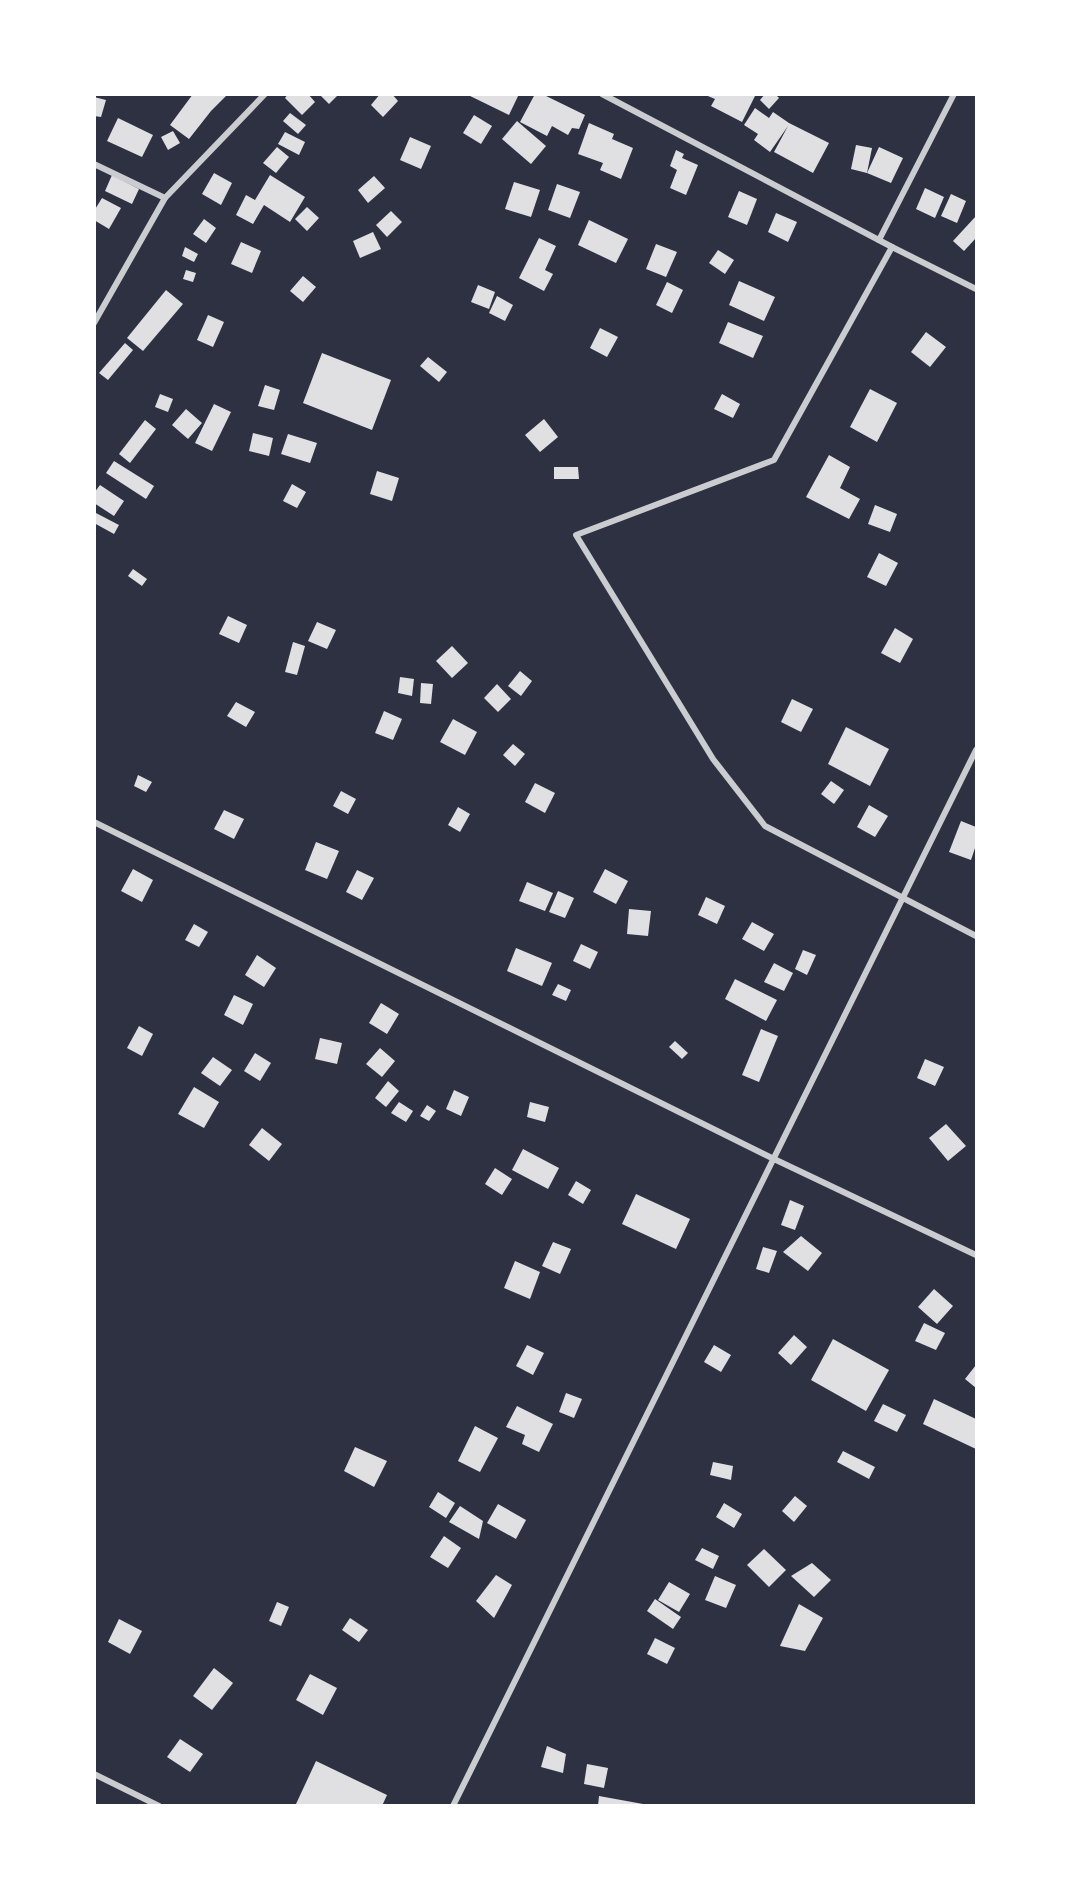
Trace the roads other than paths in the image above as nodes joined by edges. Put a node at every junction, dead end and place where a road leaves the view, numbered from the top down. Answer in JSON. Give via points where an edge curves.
{"nodes":[{"id":1,"x":265,"y":94,"type":"edge"},
{"id":2,"x":602,"y":94,"type":"edge"},
{"id":3,"x":954,"y":94,"type":"edge"},
{"id":4,"x":94,"y":164,"type":"edge"},
{"id":5,"x":165,"y":198,"type":"junction"},
{"id":6,"x":879,"y":240,"type":"junction"},
{"id":7,"x":892,"y":247,"type":"junction"},
{"id":8,"x":976,"y":289,"type":"edge"},
{"id":9,"x":94,"y":323,"type":"edge"},
{"id":10,"x":976,"y":750,"type":"edge"},
{"id":11,"x":94,"y":822,"type":"edge"},
{"id":12,"x":903,"y":898,"type":"junction"},
{"id":13,"x":976,"y":936,"type":"edge"},
{"id":14,"x":774,"y":1159,"type":"junction"},
{"id":15,"x":976,"y":1255,"type":"edge"},
{"id":16,"x":94,"y":1774,"type":"edge"},
{"id":17,"x":159,"y":1806,"type":"edge"},
{"id":18,"x":453,"y":1806,"type":"edge"}],
"edges":[{"from":1,"to":5,"type":"street"},
{"from":2,"to":6,"type":"street"},
{"from":3,"to":6,"type":"street"},
{"from":4,"to":5,"type":"street"},
{"from":5,"to":9,"type":"street"},
{"from":6,"to":7,"type":"street"},
{"from":7,"to":8,"type":"street"},
{"from":7,"to":12,"type":"street","via":[[774,460],[576,534],[713,759],[765,826]]},
{"from":10,"to":12,"type":"street"},
{"from":11,"to":14,"type":"street"},
{"from":12,"to":13,"type":"street"},
{"from":12,"to":14,"type":"street"},
{"from":14,"to":15,"type":"street"},
{"from":14,"to":18,"type":"street"},
{"from":16,"to":17,"type":"street"}]}
